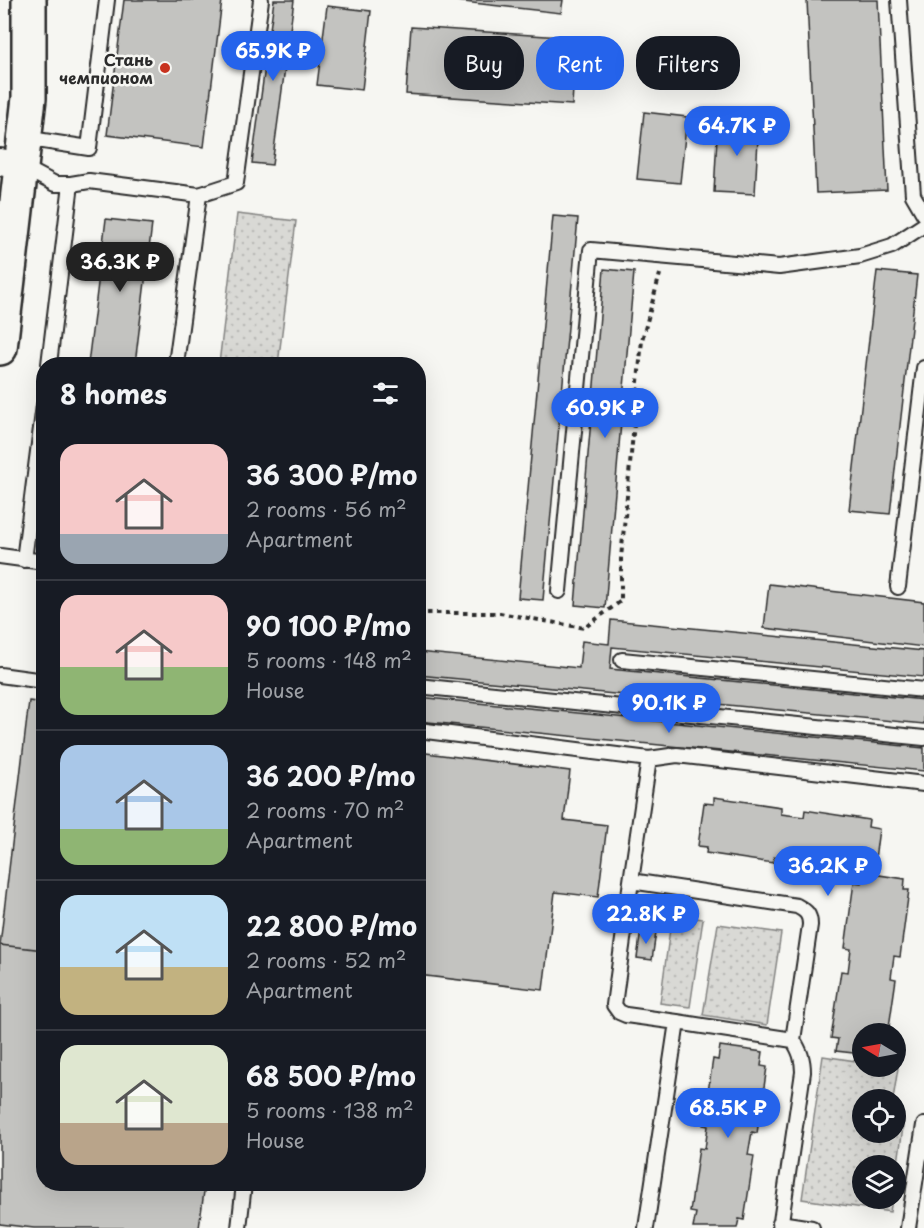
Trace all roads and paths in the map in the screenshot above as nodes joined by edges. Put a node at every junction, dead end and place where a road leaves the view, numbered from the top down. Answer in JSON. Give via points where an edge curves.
{"nodes":[{"id":1,"x":29,"y":0,"type":"edge"},
{"id":2,"x":53,"y":0,"type":"edge"},
{"id":3,"x":107,"y":0,"type":"edge"},
{"id":4,"x":261,"y":0,"type":"edge"},
{"id":5,"x":899,"y":0,"type":"edge"},
{"id":6,"x":29,"y":98,"type":"junction"},
{"id":7,"x":15,"y":155,"type":"edge"},
{"id":8,"x":71,"y":184,"type":"junction"},
{"id":9,"x":199,"y":195,"type":"junction"},
{"id":10,"x":924,"y":214,"type":"edge"},
{"id":11,"x":924,"y":225,"type":"edge"},
{"id":12,"x":665,"y":256,"type":"junction"},
{"id":13,"x":0,"y":348,"type":"edge"},
{"id":14,"x":50,"y":357,"type":"edge"},
{"id":15,"x":177,"y":357,"type":"edge"},
{"id":16,"x":924,"y":368,"type":"edge"},
{"id":17,"x":36,"y":467,"type":"edge"},
{"id":18,"x":0,"y":556,"type":"edge"},
{"id":19,"x":24,"y":560,"type":"junction"},
{"id":20,"x":36,"y":561,"type":"edge"},
{"id":21,"x":898,"y":587,"type":"dead end"},
{"id":22,"x":559,"y":591,"type":"dead end"},
{"id":23,"x":426,"y":613,"type":"edge"},
{"id":24,"x":622,"y":660,"type":"dead end"},
{"id":25,"x":0,"y":675,"type":"edge"},
{"id":26,"x":36,"y":680,"type":"edge"},
{"id":27,"x":426,"y":687,"type":"edge"},
{"id":28,"x":924,"y":690,"type":"edge"},
{"id":29,"x":426,"y":730,"type":"edge"},
{"id":30,"x":924,"y":738,"type":"edge"},
{"id":31,"x":649,"y":759,"type":"junction"},
{"id":32,"x":924,"y":784,"type":"edge"},
{"id":33,"x":631,"y":882,"type":"junction"},
{"id":34,"x":677,"y":1022,"type":"junction"},
{"id":35,"x":793,"y":1040,"type":"junction"},
{"id":36,"x":924,"y":1125,"type":"edge"},
{"id":37,"x":243,"y":1191,"type":"edge"},
{"id":38,"x":780,"y":1226,"type":"edge"},
{"id":39,"x":239,"y":1228,"type":"edge"},
{"id":40,"x":646,"y":1228,"type":"edge"},
{"id":41,"x":812,"y":1228,"type":"edge"},
{"id":42,"x":908,"y":1228,"type":"edge"}],
"edges":[{"from":1,"to":6,"type":"street"},
{"from":2,"to":6,"type":"street"},
{"from":3,"to":7,"type":"lane","via":[[89,148]]},
{"from":4,"to":9,"type":"lane","via":[[236,183]]},
{"from":5,"to":10,"type":"lane","via":[[913,195]]},
{"from":6,"to":7,"type":"street"},
{"from":7,"to":8,"type":"lane","via":[[55,184]]},
{"from":7,"to":13,"type":"street"},
{"from":8,"to":9,"type":"lane","via":[[89,181]]},
{"from":8,"to":14,"type":"lane"},
{"from":9,"to":15,"type":"lane"},
{"from":11,"to":12,"type":"lane","via":[[892,246],[860,256],[779,267]]},
{"from":12,"to":22,"type":"lane","via":[[591,250]]},
{"from":12,"to":23,"type":"path","via":[[642,340],[621,558],[621,601],[584,628],[500,613]]},
{"from":16,"to":21,"type":"lane"},
{"from":17,"to":19,"type":"lane"},
{"from":18,"to":19,"type":"lane"},
{"from":19,"to":20,"type":"lane"},
{"from":24,"to":28,"type":"lane"},
{"from":25,"to":26,"type":"lane"},
{"from":27,"to":30,"type":"lane"},
{"from":29,"to":31,"type":"lane"},
{"from":31,"to":32,"type":"lane","via":[[677,755]]},
{"from":31,"to":33,"type":"lane"},
{"from":33,"to":34,"type":"lane","via":[[614,1005],[626,1015]]},
{"from":33,"to":35,"type":"lane","via":[[797,906],[806,911],[810,925]]},
{"from":34,"to":35,"type":"lane"},
{"from":34,"to":40,"type":"lane"},
{"from":35,"to":38,"type":"lane","via":[[803,1060],[803,1072]]},
{"from":36,"to":42,"type":"lane"},
{"from":37,"to":39,"type":"lane"},
{"from":38,"to":41,"type":"lane"}]}
